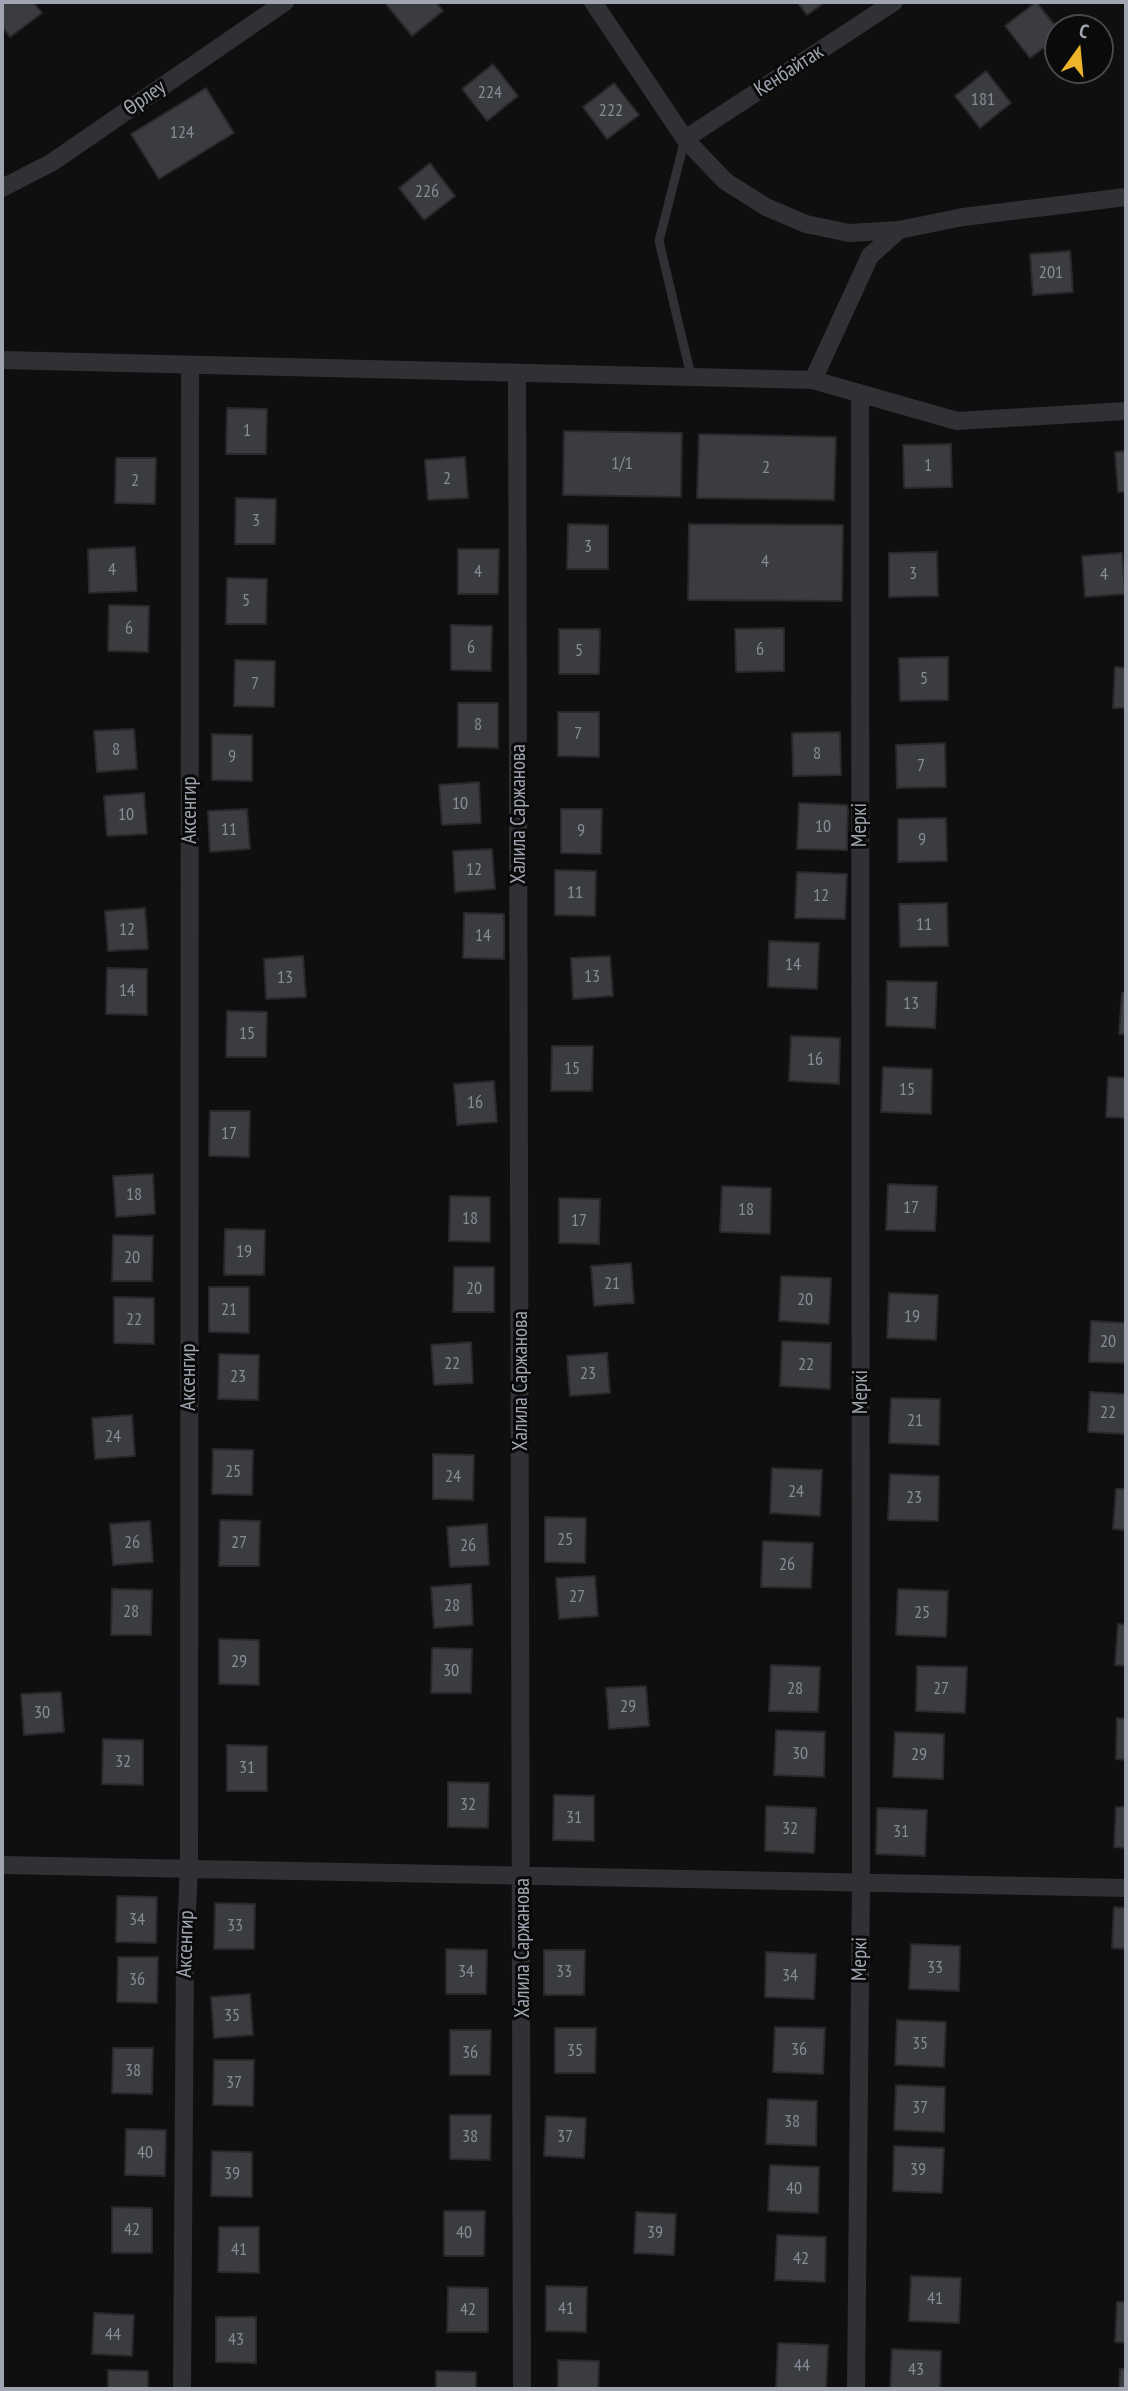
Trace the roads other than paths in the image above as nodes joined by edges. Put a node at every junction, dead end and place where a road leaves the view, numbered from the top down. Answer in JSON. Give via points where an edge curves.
{"nodes":[{"id":1,"x":285,"y":2,"type":"edge"},
{"id":2,"x":593,"y":2,"type":"edge"},
{"id":3,"x":894,"y":2,"type":"edge"},
{"id":4,"x":685,"y":139,"type":"junction"},
{"id":5,"x":2,"y":188,"type":"edge"},
{"id":6,"x":1126,"y":197,"type":"edge"},
{"id":7,"x":899,"y":230,"type":"junction"},
{"id":8,"x":2,"y":360,"type":"edge"},
{"id":9,"x":190,"y":366,"type":"junction"},
{"id":10,"x":517,"y":373,"type":"junction"},
{"id":11,"x":691,"y":376,"type":"junction"},
{"id":12,"x":813,"y":380,"type":"junction"},
{"id":13,"x":860,"y":395,"type":"junction"},
{"id":14,"x":1126,"y":411,"type":"edge"},
{"id":15,"x":2,"y":1864,"type":"edge"},
{"id":16,"x":189,"y":1866,"type":"junction"},
{"id":17,"x":523,"y":1877,"type":"junction"},
{"id":18,"x":861,"y":1882,"type":"junction"},
{"id":19,"x":1126,"y":1888,"type":"edge"},
{"id":20,"x":182,"y":2389,"type":"edge"},
{"id":21,"x":522,"y":2389,"type":"edge"},
{"id":22,"x":856,"y":2389,"type":"edge"}],
"edges":[{"from":1,"to":5,"type":"street","name":"Өрлеу","via":[[51,163]]},
{"from":2,"to":4,"type":"street"},
{"from":3,"to":4,"type":"street","name":"Кенбайтак"},
{"from":4,"to":7,"type":"street","via":[[725,181],[766,207],[806,224],[849,233]]},
{"from":4,"to":11,"type":"lane","via":[[659,240]]},
{"from":6,"to":7,"type":"street","via":[[963,216]]},
{"from":7,"to":12,"type":"street","via":[[870,256]]},
{"from":8,"to":9,"type":"street"},
{"from":9,"to":10,"type":"street"},
{"from":9,"to":16,"type":"street","name":"Аксенгир"},
{"from":10,"to":11,"type":"street"},
{"from":10,"to":17,"type":"street","name":"Халила Саржанова"},
{"from":11,"to":12,"type":"street"},
{"from":12,"to":13,"type":"street"},
{"from":13,"to":14,"type":"street","via":[[957,421]]},
{"from":13,"to":18,"type":"street","name":"Меркі"},
{"from":15,"to":16,"type":"street"},
{"from":16,"to":17,"type":"street"},
{"from":16,"to":20,"type":"street","name":"Аксенгир"},
{"from":17,"to":18,"type":"street"},
{"from":17,"to":21,"type":"street","name":"Халила Саржанова"},
{"from":18,"to":19,"type":"street"},
{"from":18,"to":22,"type":"street","name":"Меркі"}]}
